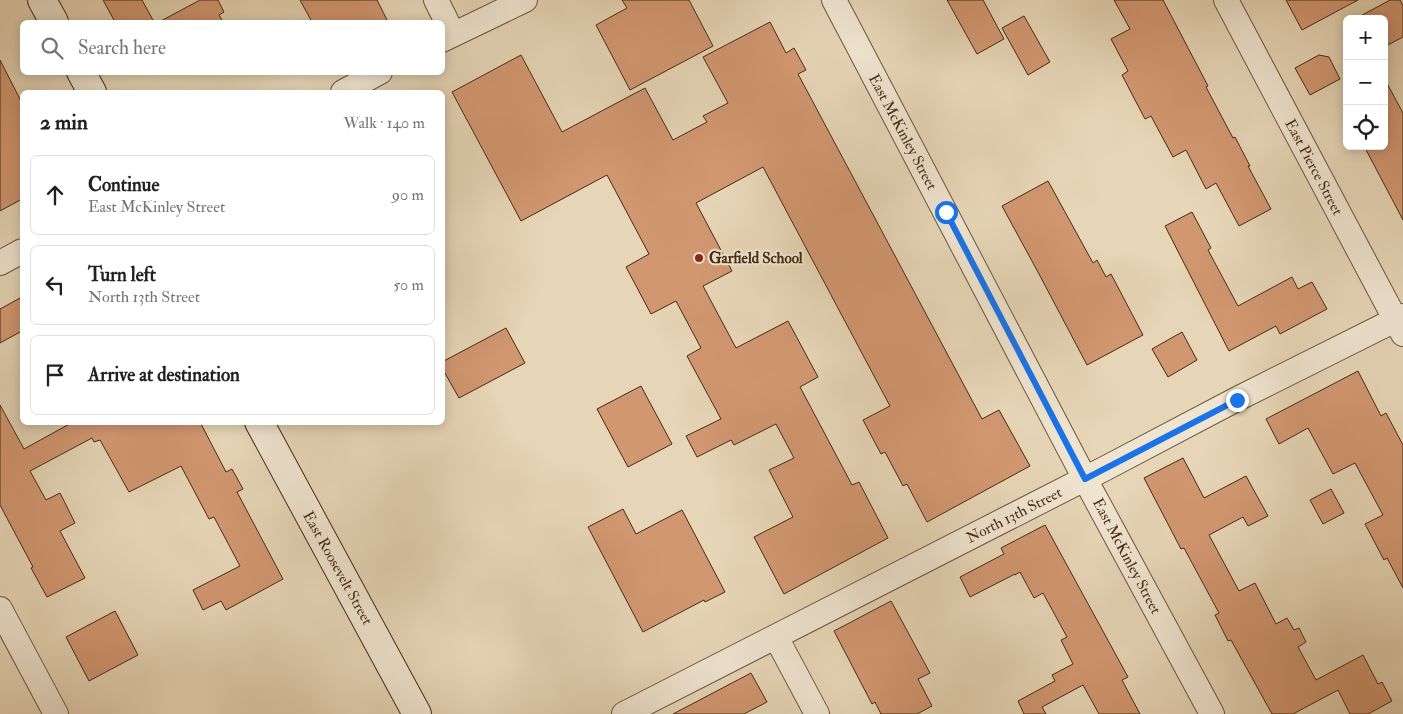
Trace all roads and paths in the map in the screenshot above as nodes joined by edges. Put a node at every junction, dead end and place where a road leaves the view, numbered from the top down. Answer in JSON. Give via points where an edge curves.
{"nodes":[{"id":1,"x":42,"y":0,"type":"edge"},
{"id":2,"x":436,"y":0,"type":"edge"},
{"id":3,"x":524,"y":0,"type":"edge"},
{"id":4,"x":834,"y":0,"type":"edge"},
{"id":5,"x":1226,"y":0,"type":"edge"},
{"id":6,"x":53,"y":20,"type":"edge"},
{"id":7,"x":442,"y":20,"type":"edge"},
{"id":8,"x":448,"y":37,"type":"edge"},
{"id":9,"x":83,"y":75,"type":"edge"},
{"id":10,"x":374,"y":75,"type":"edge"},
{"id":11,"x":91,"y":90,"type":"edge"},
{"id":12,"x":347,"y":90,"type":"edge"},
{"id":13,"x":20,"y":252,"type":"edge"},
{"id":14,"x":0,"y":263,"type":"edge"},
{"id":15,"x":1401,"y":323,"type":"edge"},
{"id":16,"x":261,"y":425,"type":"edge"},
{"id":17,"x":1085,"y":479,"type":"junction"},
{"id":18,"x":3,"y":620,"type":"edge"},
{"id":19,"x":776,"y":638,"type":"junction"},
{"id":20,"x":56,"y":714,"type":"edge"},
{"id":21,"x":417,"y":714,"type":"edge"},
{"id":22,"x":624,"y":714,"type":"edge"},
{"id":23,"x":818,"y":714,"type":"edge"},
{"id":24,"x":1212,"y":714,"type":"edge"}],
"edges":[{"from":1,"to":6,"type":"street"},
{"from":2,"to":7,"type":"street"},
{"from":3,"to":8,"type":"street"},
{"from":4,"to":17,"type":"street","name":"East McKinley Street"},
{"from":5,"to":15,"type":"street","name":"East Pierce Street"},
{"from":9,"to":11,"type":"street"},
{"from":10,"to":12,"type":"street"},
{"from":13,"to":14,"type":"street"},
{"from":15,"to":17,"type":"street","name":"North 13th Street","via":[[1237,400]]},
{"from":16,"to":21,"type":"street","name":"East Roosevelt Street"},
{"from":17,"to":19,"type":"street","name":"North 13th Street"},
{"from":17,"to":24,"type":"street","name":"East McKinley Street"},
{"from":18,"to":20,"type":"street"},
{"from":19,"to":22,"type":"street","name":"North 13th Street"},
{"from":19,"to":23,"type":"street"}]}
